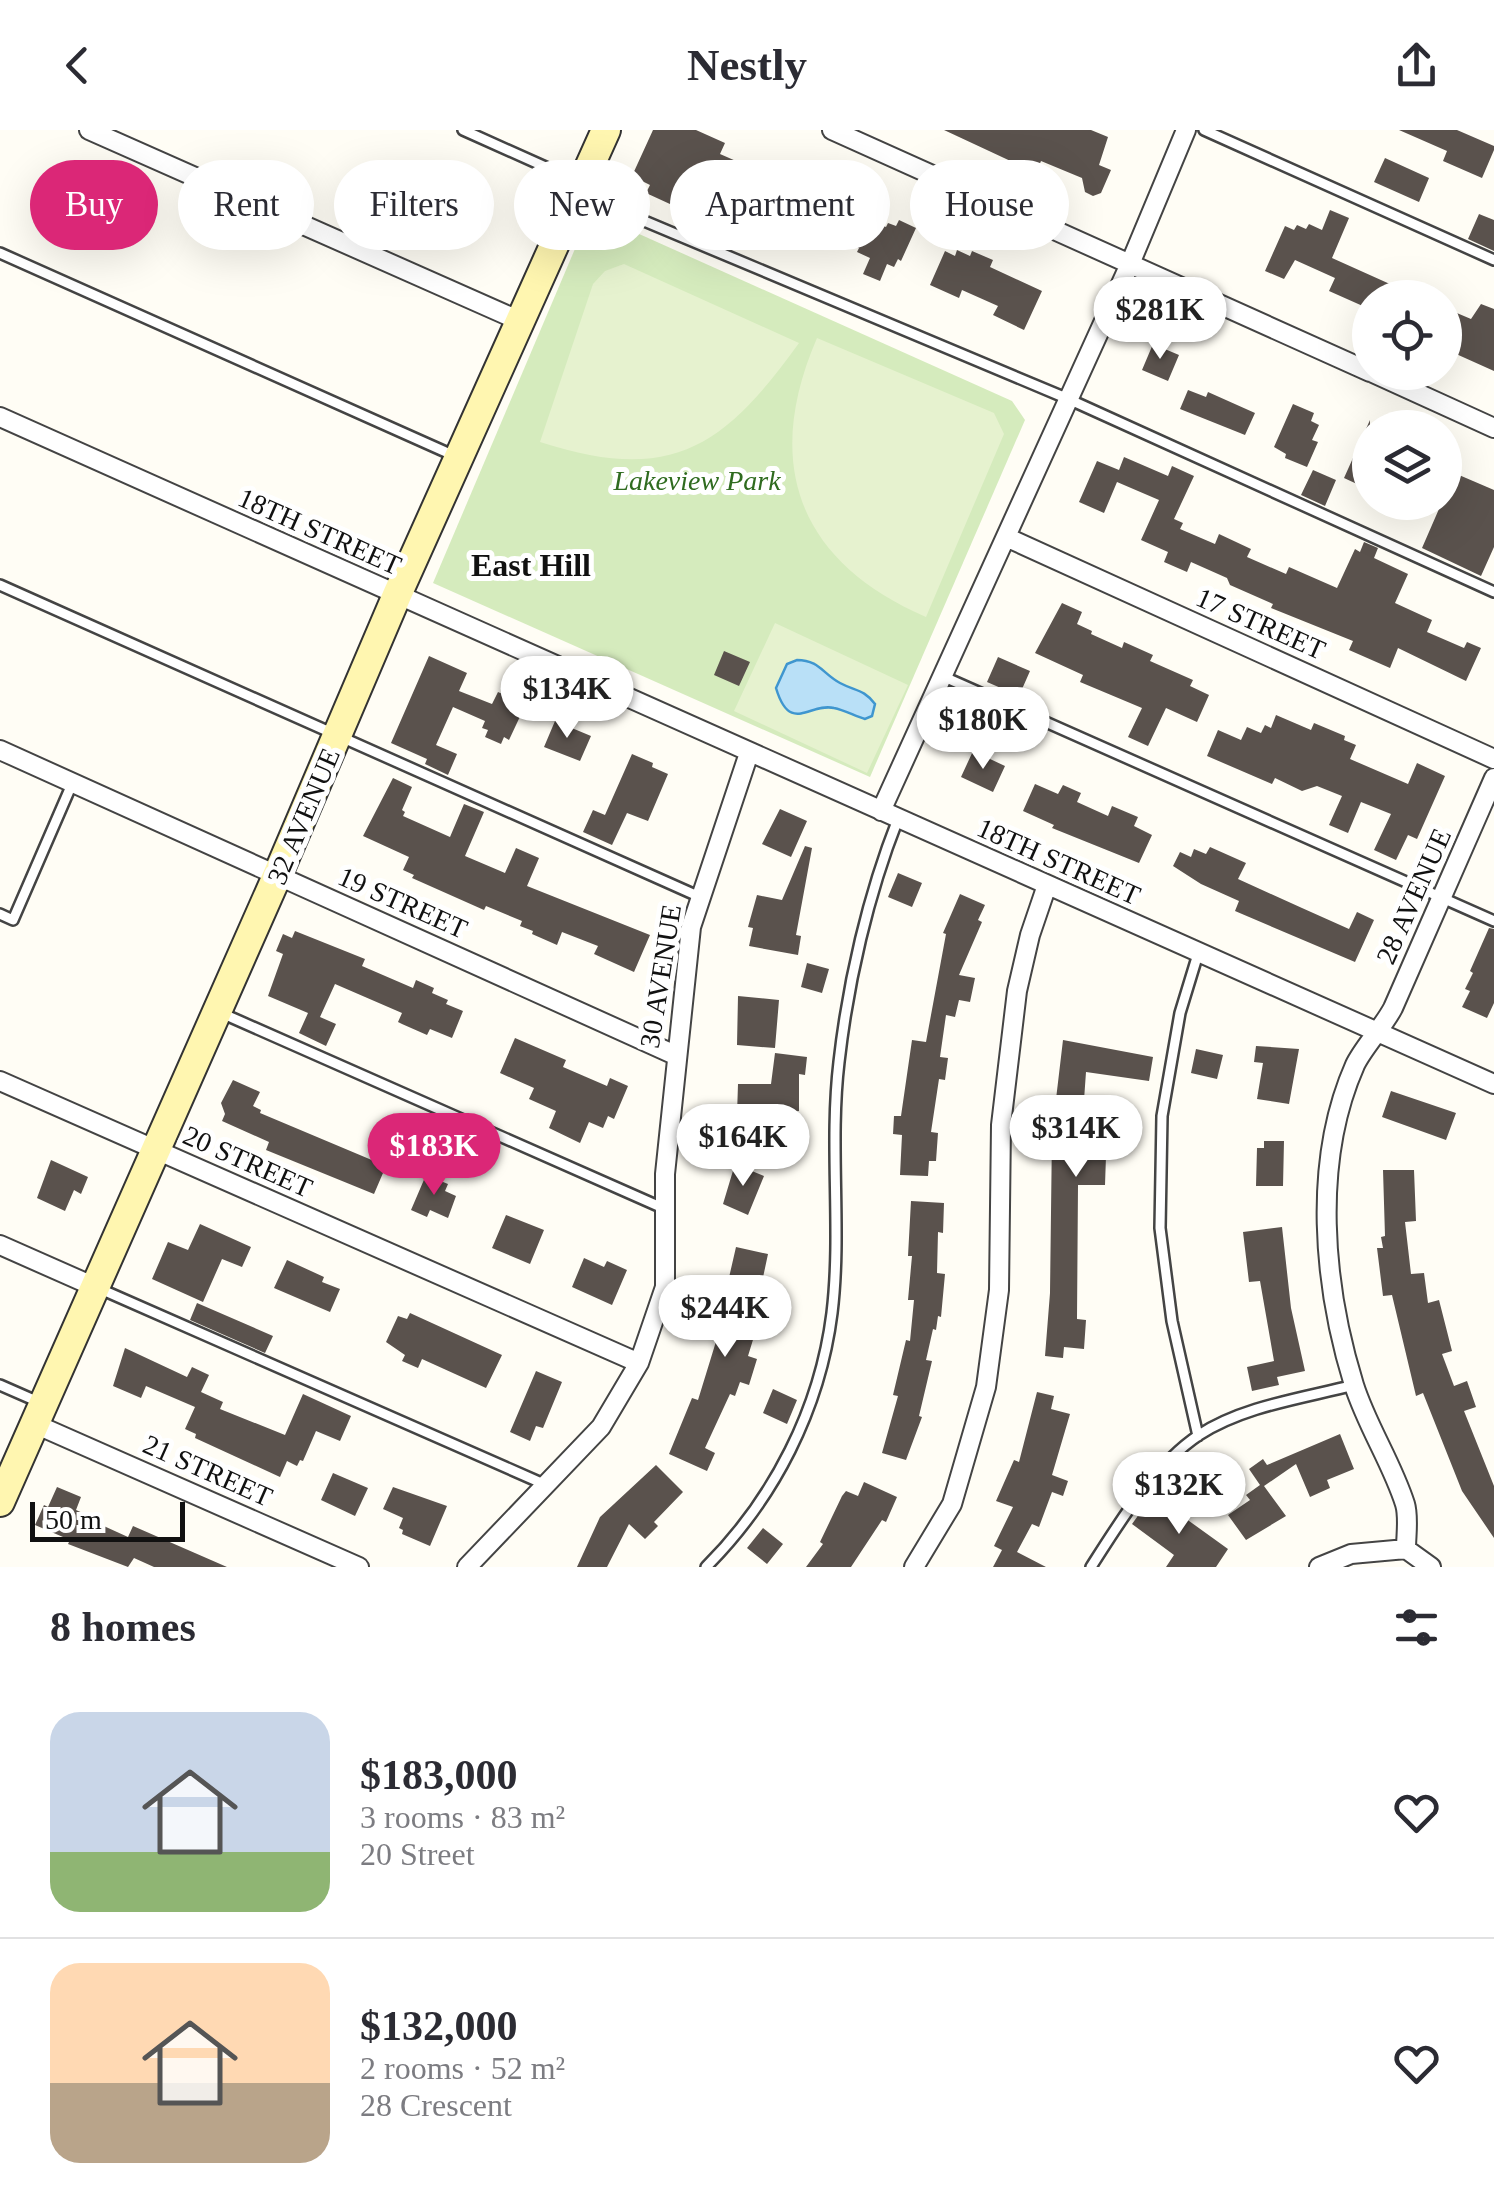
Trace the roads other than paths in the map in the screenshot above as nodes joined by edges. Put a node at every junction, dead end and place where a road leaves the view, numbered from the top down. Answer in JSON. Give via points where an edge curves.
{"nodes":[{"id":1,"x":88,"y":130,"type":"edge"},
{"id":2,"x":462,"y":130,"type":"edge"},
{"id":3,"x":606,"y":130,"type":"edge"},
{"id":4,"x":832,"y":130,"type":"edge"},
{"id":5,"x":1186,"y":130,"type":"edge"},
{"id":6,"x":1204,"y":130,"type":"edge"},
{"id":7,"x":523,"y":160,"type":"edge"},
{"id":8,"x":593,"y":160,"type":"edge"},
{"id":9,"x":650,"y":218,"type":"edge"},
{"id":10,"x":552,"y":250,"type":"edge"},
{"id":11,"x":0,"y":254,"type":"edge"},
{"id":12,"x":1494,"y":260,"type":"edge"},
{"id":13,"x":1130,"y":264,"type":"junction"},
{"id":14,"x":520,"y":321,"type":"junction"},
{"id":15,"x":1352,"y":363,"type":"edge"},
{"id":16,"x":1411,"y":390,"type":"edge"},
{"id":17,"x":1066,"y":398,"type":"junction"},
{"id":18,"x":0,"y":418,"type":"edge"},
{"id":19,"x":1494,"y":428,"type":"edge"},
{"id":20,"x":459,"y":458,"type":"junction"},
{"id":21,"x":1006,"y":537,"type":"junction"},
{"id":22,"x":0,"y":585,"type":"edge"},
{"id":23,"x":1494,"y":592,"type":"edge"},
{"id":24,"x":397,"y":595,"type":"junction"},
{"id":25,"x":942,"y":676,"type":"junction"},
{"id":26,"x":338,"y":734,"type":"junction"},
{"id":27,"x":0,"y":750,"type":"edge"},
{"id":28,"x":749,"y":753,"type":"junction"},
{"id":29,"x":1494,"y":758,"type":"edge"},
{"id":30,"x":1494,"y":778,"type":"edge"},
{"id":31,"x":73,"y":783,"type":"junction"},
{"id":32,"x":889,"y":815,"type":"junction"},
{"id":33,"x":278,"y":876,"type":"junction"},
{"id":34,"x":1047,"y":885,"type":"junction"},
{"id":35,"x":700,"y":898,"type":"junction"},
{"id":36,"x":1442,"y":899,"type":"junction"},
{"id":37,"x":0,"y":914,"type":"edge"},
{"id":38,"x":1494,"y":921,"type":"edge"},
{"id":39,"x":1198,"y":954,"type":"junction"},
{"id":40,"x":217,"y":1012,"type":"junction"},
{"id":41,"x":1379,"y":1034,"type":"junction"},
{"id":42,"x":675,"y":1056,"type":"junction"},
{"id":43,"x":0,"y":1081,"type":"edge"},
{"id":44,"x":1494,"y":1084,"type":"edge"},
{"id":45,"x":155,"y":1150,"type":"junction"},
{"id":46,"x":665,"y":1209,"type":"junction"},
{"id":47,"x":0,"y":1244,"type":"edge"},
{"id":48,"x":95,"y":1287,"type":"junction"},
{"id":49,"x":639,"y":1363,"type":"junction"},
{"id":50,"x":0,"y":1385,"type":"edge"},
{"id":51,"x":1354,"y":1385,"type":"junction"},
{"id":52,"x":39,"y":1414,"type":"junction"},
{"id":53,"x":1198,"y":1436,"type":"junction"},
{"id":54,"x":546,"y":1486,"type":"junction"},
{"id":55,"x":0,"y":1502,"type":"edge"},
{"id":56,"x":1406,"y":1549,"type":"junction"},
{"id":57,"x":359,"y":1567,"type":"edge"},
{"id":58,"x":467,"y":1567,"type":"edge"},
{"id":59,"x":706,"y":1567,"type":"edge"},
{"id":60,"x":914,"y":1567,"type":"edge"},
{"id":61,"x":1091,"y":1567,"type":"edge"},
{"id":62,"x":1320,"y":1567,"type":"edge"},
{"id":63,"x":1430,"y":1567,"type":"edge"}],
"edges":[{"from":1,"to":14,"type":"street"},
{"from":2,"to":7,"type":"lane"},
{"from":3,"to":8,"type":"street","name":"32 AVENUE"},
{"from":4,"to":13,"type":"street"},
{"from":5,"to":13,"type":"street"},
{"from":6,"to":12,"type":"lane"},
{"from":9,"to":17,"type":"lane"},
{"from":10,"to":14,"type":"street","name":"32 AVENUE"},
{"from":11,"to":20,"type":"lane"},
{"from":13,"to":15,"type":"street"},
{"from":13,"to":17,"type":"street"},
{"from":14,"to":20,"type":"street","name":"32 AVENUE"},
{"from":16,"to":19,"type":"street"},
{"from":17,"to":21,"type":"street"},
{"from":17,"to":23,"type":"lane"},
{"from":18,"to":24,"type":"street","name":"18TH STREET"},
{"from":20,"to":24,"type":"street","name":"32 AVENUE"},
{"from":21,"to":25,"type":"street"},
{"from":21,"to":29,"type":"street","name":"17 STREET"},
{"from":22,"to":26,"type":"lane"},
{"from":24,"to":26,"type":"street","name":"32 AVENUE"},
{"from":24,"to":28,"type":"street","name":"18TH STREET"},
{"from":25,"to":32,"type":"street"},
{"from":25,"to":36,"type":"lane"},
{"from":26,"to":33,"type":"street","name":"32 AVENUE"},
{"from":26,"to":35,"type":"lane"},
{"from":27,"to":31,"type":"street","name":"19 STREET"},
{"from":28,"to":32,"type":"street","name":"18TH STREET"},
{"from":28,"to":35,"type":"street","name":"30 AVENUE"},
{"from":30,"to":36,"type":"street","name":"28 AVENUE"},
{"from":31,"to":33,"type":"street","name":"19 STREET"},
{"from":31,"to":37,"type":"lane","via":[[13,920]]},
{"from":32,"to":34,"type":"street","name":"18TH STREET"},
{"from":32,"to":59,"type":"lane","via":[[839,1062],[832,1312],[818,1382],[776,1476],[734,1540]]},
{"from":33,"to":40,"type":"street","name":"32 AVENUE"},
{"from":33,"to":42,"type":"street","name":"19 STREET"},
{"from":34,"to":39,"type":"street","name":"18TH STREET"},
{"from":34,"to":60,"type":"street","via":[[1017,991],[1001,1126],[1000,1290],[986,1387],[952,1504]]},
{"from":35,"to":42,"type":"street","name":"30 AVENUE"},
{"from":36,"to":38,"type":"lane"},
{"from":36,"to":41,"type":"street","name":"28 AVENUE"},
{"from":39,"to":41,"type":"street","name":"18TH STREET"},
{"from":39,"to":53,"type":"lane","via":[[1162,1116],[1160,1228]]},
{"from":40,"to":45,"type":"street","name":"32 AVENUE"},
{"from":40,"to":46,"type":"lane"},
{"from":41,"to":44,"type":"street","name":"18TH STREET"},
{"from":41,"to":51,"type":"street","name":"28 AVENUE","via":[[1358,1059],[1330,1142],[1336,1309]]},
{"from":42,"to":46,"type":"street","name":"30 AVENUE"},
{"from":43,"to":45,"type":"street","name":"20 STREET"},
{"from":45,"to":48,"type":"street","name":"32 AVENUE"},
{"from":45,"to":49,"type":"street","name":"20 STREET"},
{"from":46,"to":49,"type":"street","name":"30 AVENUE","via":[[664,1287]]},
{"from":47,"to":48,"type":"street"},
{"from":48,"to":52,"type":"street","name":"32 AVENUE"},
{"from":48,"to":54,"type":"lane"},
{"from":49,"to":54,"type":"street","name":"30 AVENUE","via":[[601,1428]]},
{"from":50,"to":52,"type":"lane"},
{"from":51,"to":53,"type":"lane","via":[[1236,1416]]},
{"from":51,"to":56,"type":"street","name":"28 AVENUE","via":[[1406,1506]]},
{"from":52,"to":55,"type":"street","name":"32 AVENUE"},
{"from":52,"to":57,"type":"street","name":"21 STREET"},
{"from":53,"to":61,"type":"lane","via":[[1122,1518]]},
{"from":54,"to":58,"type":"street","name":"30 AVENUE"},
{"from":56,"to":62,"type":"street","via":[[1351,1554]]},
{"from":56,"to":63,"type":"street"}]}
